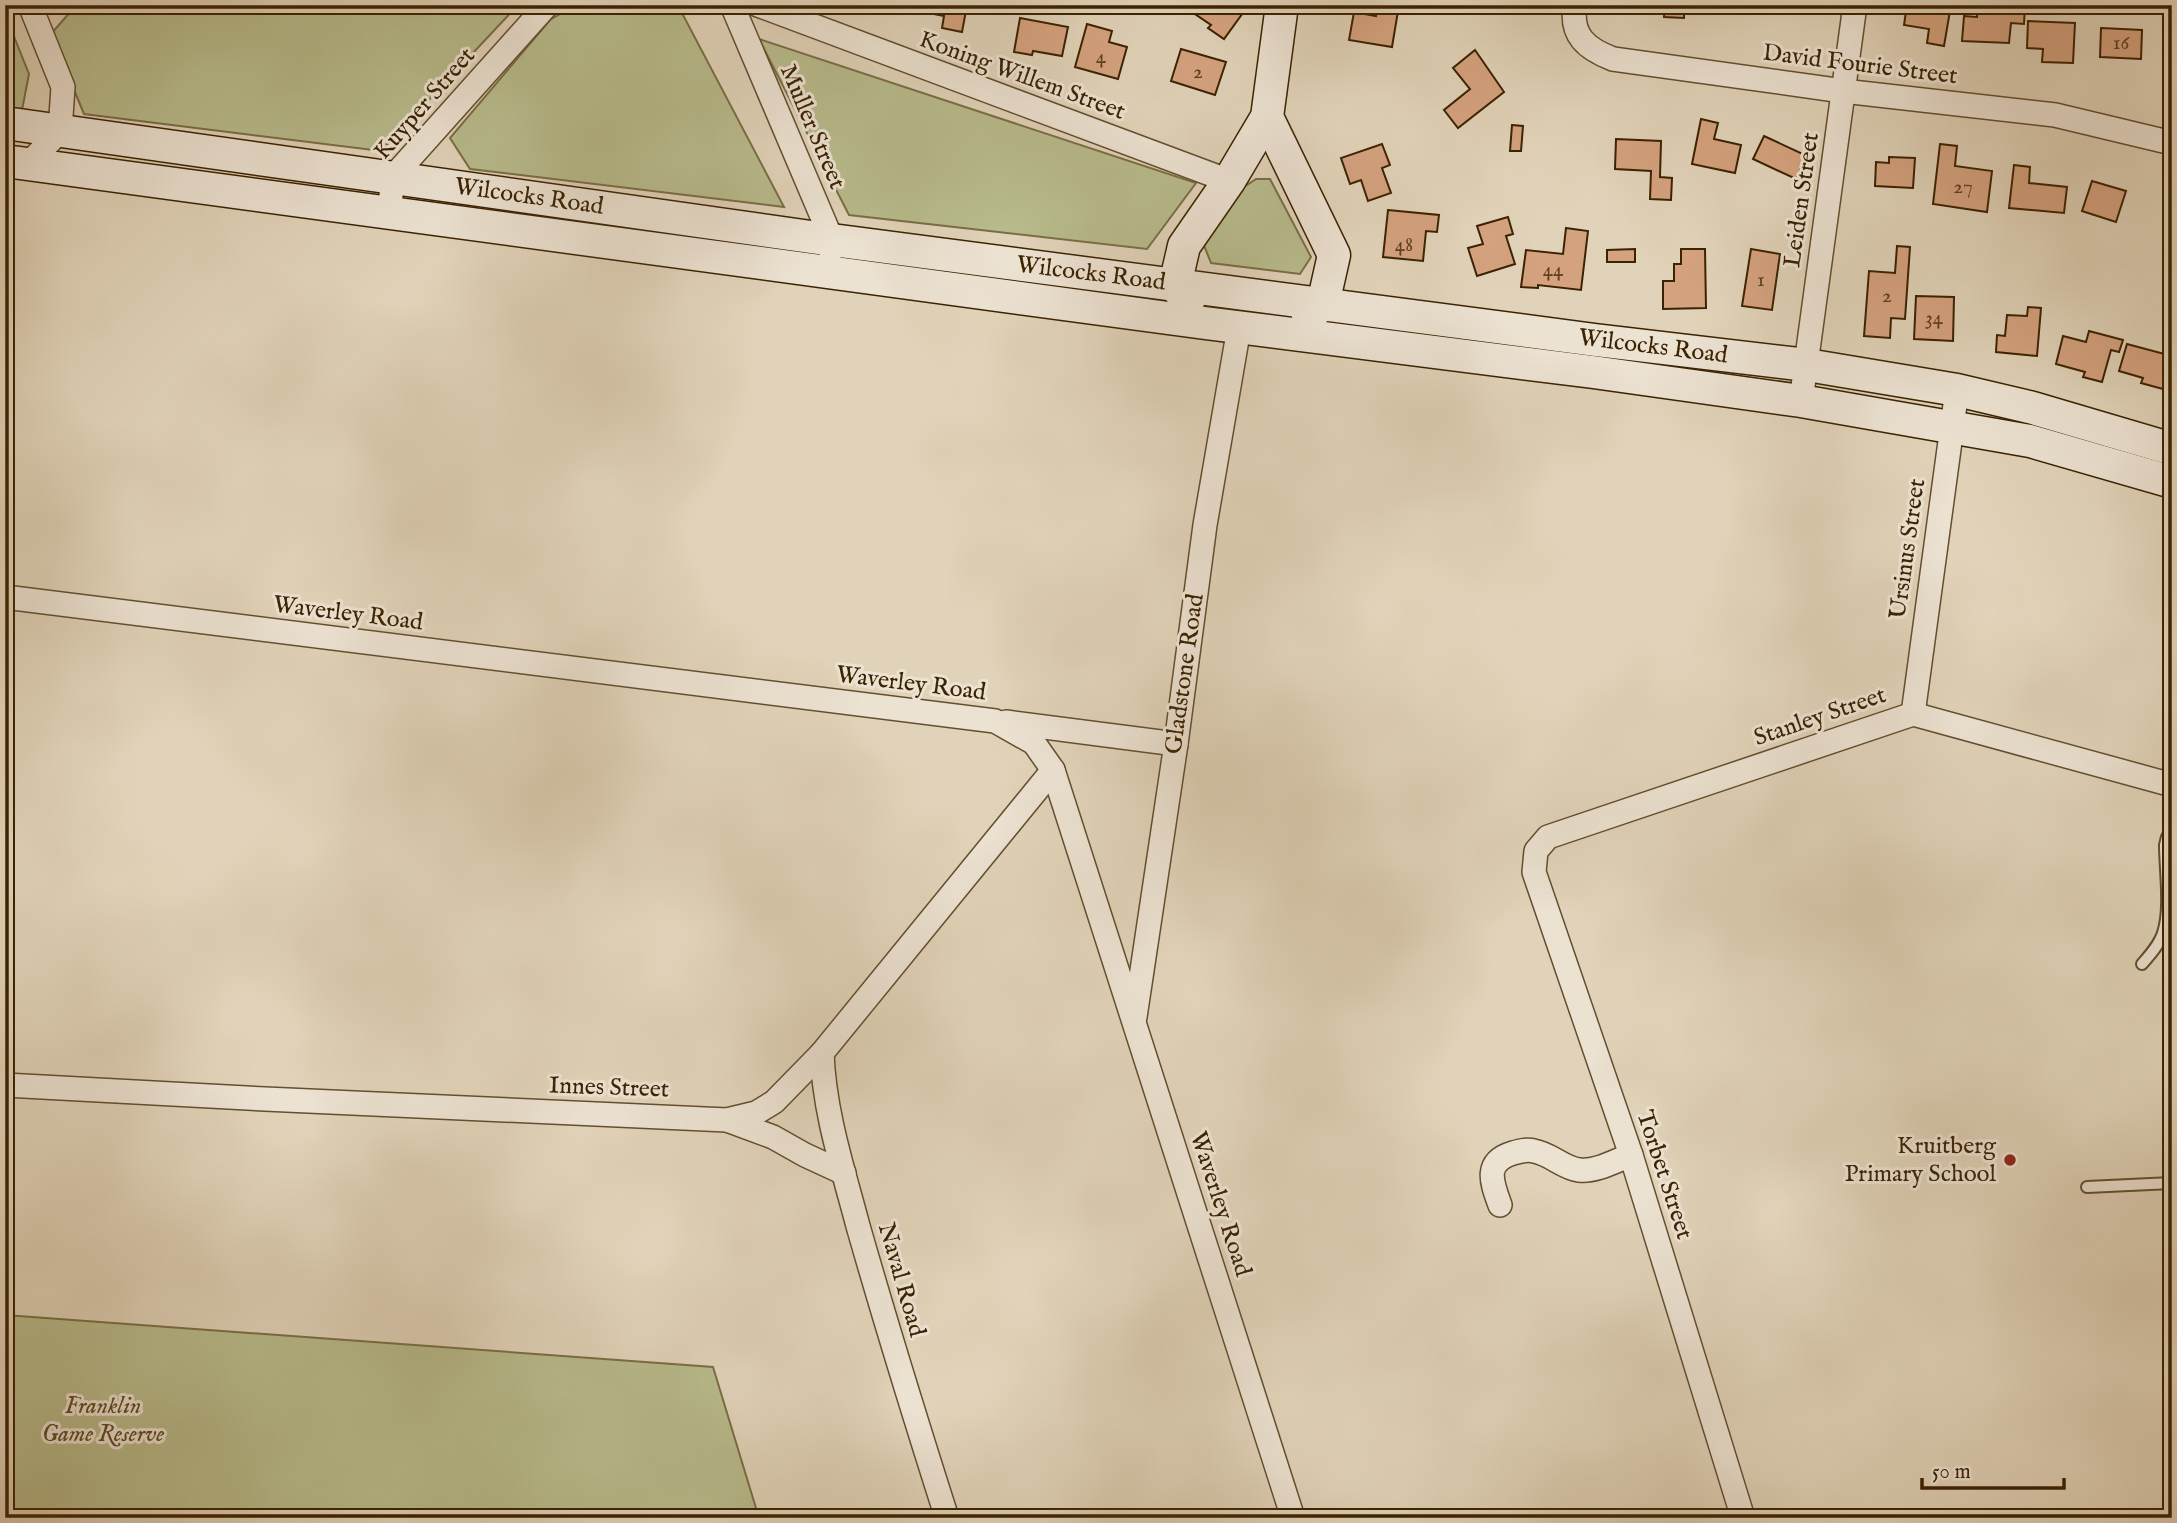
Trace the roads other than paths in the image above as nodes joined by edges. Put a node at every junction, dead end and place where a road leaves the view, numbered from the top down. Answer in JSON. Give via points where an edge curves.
{"nodes":[{"id":1,"x":30,"y":5,"type":"edge"},
{"id":2,"x":547,"y":5,"type":"edge"},
{"id":3,"x":732,"y":5,"type":"edge"},
{"id":4,"x":758,"y":5,"type":"edge"},
{"id":5,"x":1282,"y":5,"type":"edge"},
{"id":6,"x":1575,"y":5,"type":"edge"},
{"id":7,"x":1855,"y":5,"type":"edge"},
{"id":8,"x":1843,"y":91,"type":"junction"},
{"id":9,"x":1267,"y":117,"type":"junction"},
{"id":10,"x":5,"y":123,"type":"edge"},
{"id":11,"x":60,"y":131,"type":"junction"},
{"id":12,"x":2172,"y":143,"type":"edge"},
{"id":13,"x":17,"y":162,"type":"edge"},
{"id":14,"x":393,"y":177,"type":"junction"},
{"id":15,"x":1229,"y":181,"type":"junction"},
{"id":16,"x":389,"y":214,"type":"junction"},
{"id":17,"x":832,"y":240,"type":"junction"},
{"id":18,"x":830,"y":272,"type":"junction"},
{"id":19,"x":1175,"y":285,"type":"junction"},
{"id":20,"x":1323,"y":304,"type":"junction"},
{"id":21,"x":1205,"y":323,"type":"junction"},
{"id":22,"x":1239,"y":328,"type":"junction"},
{"id":23,"x":1287,"y":333,"type":"junction"},
{"id":24,"x":1595,"y":340,"type":"junction"},
{"id":25,"x":1807,"y":365,"type":"junction"},
{"id":26,"x":1593,"y":372,"type":"junction"},
{"id":27,"x":1956,"y":390,"type":"junction"},
{"id":28,"x":1801,"y":401,"type":"junction"},
{"id":29,"x":1952,"y":427,"type":"junction"},
{"id":30,"x":2172,"y":449,"type":"edge"},
{"id":31,"x":2172,"y":482,"type":"edge"},
{"id":32,"x":5,"y":597,"type":"edge"},
{"id":33,"x":1913,"y":714,"type":"junction"},
{"id":34,"x":995,"y":721,"type":"junction"},
{"id":35,"x":1176,"y":744,"type":"junction"},
{"id":36,"x":1053,"y":770,"type":"junction"},
{"id":37,"x":2172,"y":785,"type":"edge"},
{"id":38,"x":2172,"y":834,"type":"edge"},
{"id":39,"x":1536,"y":851,"type":"joint"},
{"id":40,"x":2142,"y":964,"type":"dead end"},
{"id":41,"x":1135,"y":1022,"type":"junction"},
{"id":42,"x":822,"y":1053,"type":"junction"},
{"id":43,"x":5,"y":1085,"type":"edge"},
{"id":44,"x":727,"y":1120,"type":"junction"},
{"id":45,"x":1631,"y":1155,"type":"junction"},
{"id":46,"x":844,"y":1172,"type":"junction"},
{"id":47,"x":2172,"y":1183,"type":"edge"},
{"id":48,"x":2087,"y":1187,"type":"dead end"},
{"id":49,"x":1500,"y":1205,"type":"dead end"},
{"id":50,"x":947,"y":1518,"type":"edge"},
{"id":51,"x":1293,"y":1518,"type":"edge"},
{"id":52,"x":1743,"y":1518,"type":"edge"}],
"edges":[{"from":1,"to":11,"type":"street","via":[[63,87]]},
{"from":2,"to":14,"type":"street","name":"Kuyper Street"},
{"from":3,"to":17,"type":"street","name":"Muller Street"},
{"from":4,"to":15,"type":"street","name":"Koning Willem Street"},
{"from":5,"to":9,"type":"street"},
{"from":6,"to":8,"type":"street","name":"David Fourie Street","via":[[1576,28],[1583,43],[1613,59]]},
{"from":7,"to":8,"type":"street","name":"Leiden Street"},
{"from":8,"to":12,"type":"street","name":"David Fourie Street","via":[[2055,115]]},
{"from":8,"to":25,"type":"street","name":"Leiden Street"},
{"from":9,"to":15,"type":"street"},
{"from":9,"to":20,"type":"street","via":[[1334,255]]},
{"from":10,"to":11,"type":"street","name":"Wilcocks Road"},
{"from":11,"to":13,"type":"street"},
{"from":11,"to":14,"type":"street","name":"Wilcocks Road"},
{"from":13,"to":16,"type":"street","name":"Wilcocks Road"},
{"from":14,"to":16,"type":"street","name":"Kuyper Street"},
{"from":14,"to":17,"type":"street","name":"Wilcocks Road"},
{"from":15,"to":19,"type":"street","via":[[1184,246]]},
{"from":16,"to":18,"type":"street","name":"Wilcocks Road"},
{"from":17,"to":18,"type":"street","name":"Muller Street"},
{"from":17,"to":19,"type":"street","name":"Wilcocks Road"},
{"from":18,"to":21,"type":"street","name":"Wilcocks Road"},
{"from":19,"to":20,"type":"street","name":"Wilcocks Road"},
{"from":19,"to":21,"type":"street"},
{"from":20,"to":23,"type":"street"},
{"from":20,"to":24,"type":"street","name":"Wilcocks Road"},
{"from":21,"to":22,"type":"street","name":"Wilcocks Road"},
{"from":22,"to":23,"type":"street","name":"Wilcocks Road"},
{"from":22,"to":35,"type":"street","name":"Gladstone Road","via":[[1205,525]]},
{"from":23,"to":26,"type":"street","name":"Wilcocks Road"},
{"from":24,"to":25,"type":"street","name":"Wilcocks Road"},
{"from":24,"to":26,"type":"street"},
{"from":25,"to":27,"type":"street","name":"Wilcocks Road"},
{"from":25,"to":28,"type":"street","name":"Leiden Street"},
{"from":26,"to":28,"type":"street","name":"Wilcocks Road"},
{"from":27,"to":29,"type":"street","name":"Ursinus Street"},
{"from":27,"to":30,"type":"street","name":"Wilcocks Road"},
{"from":28,"to":29,"type":"street","name":"Wilcocks Road"},
{"from":29,"to":31,"type":"street","name":"Wilcocks Road","via":[[2030,440]]},
{"from":29,"to":33,"type":"street","name":"Ursinus Street"},
{"from":32,"to":34,"type":"street","name":"Waverley Road"},
{"from":33,"to":37,"type":"street","name":"Stanley Street"},
{"from":33,"to":39,"type":"street","name":"Stanley Street","via":[[1548,837]]},
{"from":34,"to":35,"type":"street"},
{"from":34,"to":36,"type":"street","name":"Waverley Road","via":[[1034,743]]},
{"from":35,"to":41,"type":"street","name":"Gladstone Road"},
{"from":36,"to":41,"type":"street","name":"Waverley Road"},
{"from":36,"to":42,"type":"street","name":"Innes Street"},
{"from":38,"to":40,"type":"lane","via":[[2165,845],[2163,932]]},
{"from":39,"to":45,"type":"street","name":"Torbet Street","via":[[1534,872]]},
{"from":41,"to":51,"type":"street","name":"Waverley Road"},
{"from":42,"to":44,"type":"street","name":"Innes Street","via":[[774,1102]]},
{"from":42,"to":46,"type":"street","name":"Naval Road","via":[[830,1120]]},
{"from":43,"to":44,"type":"street","name":"Innes Street"},
{"from":44,"to":46,"type":"street"},
{"from":45,"to":49,"type":"street","via":[[1582,1170],[1534,1151],[1505,1155],[1492,1170]]},
{"from":45,"to":52,"type":"street","name":"Torbet Street"},
{"from":46,"to":50,"type":"street","name":"Naval Road","via":[[888,1334]]},
{"from":47,"to":48,"type":"lane"}]}
